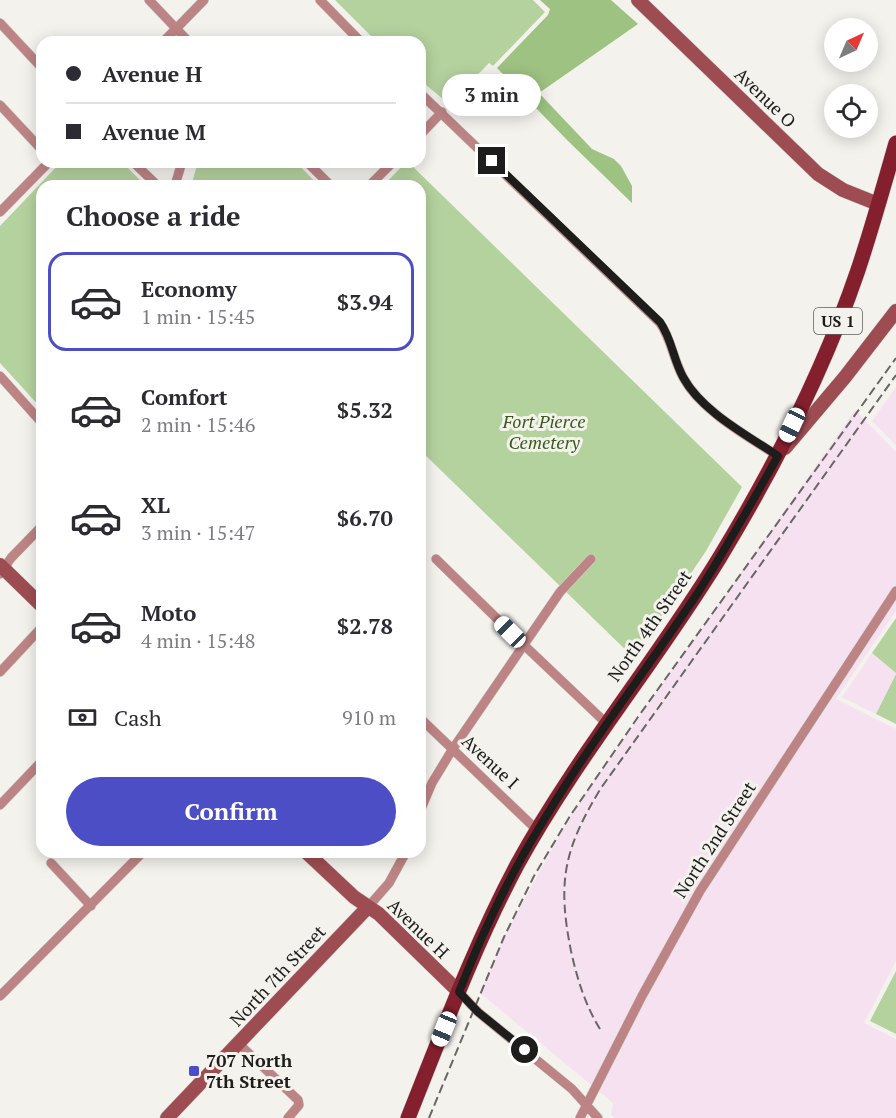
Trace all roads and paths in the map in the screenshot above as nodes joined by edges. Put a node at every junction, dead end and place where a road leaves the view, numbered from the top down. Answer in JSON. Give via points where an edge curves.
{"nodes":[{"id":1,"x":149,"y":0,"type":"edge"},
{"id":2,"x":204,"y":0,"type":"edge"},
{"id":3,"x":321,"y":0,"type":"edge"},
{"id":4,"x":638,"y":0,"type":"edge"},
{"id":5,"x":0,"y":23,"type":"edge"},
{"id":6,"x":176,"y":28,"type":"junction"},
{"id":7,"x":169,"y":36,"type":"edge"},
{"id":8,"x":183,"y":36,"type":"edge"},
{"id":9,"x":355,"y":36,"type":"edge"},
{"id":10,"x":36,"y":62,"type":"edge"},
{"id":11,"x":426,"y":98,"type":"edge"},
{"id":12,"x":0,"y":105,"type":"edge"},
{"id":13,"x":442,"y":112,"type":"junction"},
{"id":14,"x":426,"y":129,"type":"edge"},
{"id":15,"x":896,"y":143,"type":"edge"},
{"id":16,"x":36,"y":144,"type":"edge"},
{"id":17,"x":43,"y":168,"type":"edge"},
{"id":18,"x":139,"y":168,"type":"edge"},
{"id":19,"x":313,"y":168,"type":"edge"},
{"id":20,"x":387,"y":168,"type":"edge"},
{"id":21,"x":152,"y":180,"type":"edge"},
{"id":22,"x":325,"y":180,"type":"edge"},
{"id":23,"x":375,"y":180,"type":"edge"},
{"id":24,"x":878,"y":204,"type":"junction"},
{"id":25,"x":0,"y":212,"type":"edge"},
{"id":26,"x":896,"y":311,"type":"edge"},
{"id":27,"x":817,"y":372,"type":"junction"},
{"id":28,"x":0,"y":376,"type":"edge"},
{"id":29,"x":845,"y":377,"type":"junction"},
{"id":30,"x":36,"y":416,"type":"edge"},
{"id":31,"x":778,"y":456,"type":"junction"},
{"id":32,"x":36,"y":532,"type":"edge"},
{"id":33,"x":436,"y":559,"type":"dead end"},
{"id":34,"x":591,"y":559,"type":"dead end"},
{"id":35,"x":1,"y":570,"type":"edge"},
{"id":36,"x":896,"y":591,"type":"edge"},
{"id":37,"x":36,"y":601,"type":"edge"},
{"id":38,"x":36,"y":633,"type":"edge"},
{"id":39,"x":525,"y":646,"type":"junction"},
{"id":40,"x":0,"y":672,"type":"edge"},
{"id":41,"x":606,"y":723,"type":"junction"},
{"id":42,"x":426,"y":724,"type":"edge"},
{"id":43,"x":452,"y":750,"type":"junction"},
{"id":44,"x":36,"y":767,"type":"edge"},
{"id":45,"x":426,"y":797,"type":"edge"},
{"id":46,"x":0,"y":805,"type":"edge"},
{"id":47,"x":537,"y":830,"type":"junction"},
{"id":48,"x":137,"y":858,"type":"edge"},
{"id":49,"x":312,"y":858,"type":"edge"},
{"id":50,"x":403,"y":858,"type":"edge"},
{"id":51,"x":51,"y":863,"type":"dead end"},
{"id":52,"x":91,"y":906,"type":"junction"},
{"id":53,"x":368,"y":907,"type":"junction"},
{"id":54,"x":459,"y":992,"type":"junction"},
{"id":55,"x":0,"y":996,"type":"edge"},
{"id":56,"x":239,"y":1044,"type":"junction"},
{"id":57,"x":586,"y":1103,"type":"junction"},
{"id":58,"x":167,"y":1118,"type":"edge"},
{"id":59,"x":288,"y":1118,"type":"edge"},
{"id":60,"x":408,"y":1118,"type":"edge"},
{"id":61,"x":580,"y":1118,"type":"edge"},
{"id":62,"x":598,"y":1118,"type":"edge"}],
"edges":[{"from":1,"to":6,"type":"street"},
{"from":2,"to":6,"type":"street"},
{"from":3,"to":9,"type":"street"},
{"from":4,"to":24,"type":"street","name":"Avenue O","via":[[818,174],[843,190]]},
{"from":5,"to":10,"type":"street"},
{"from":6,"to":7,"type":"street"},
{"from":6,"to":8,"type":"street"},
{"from":11,"to":13,"type":"street"},
{"from":12,"to":16,"type":"street"},
{"from":13,"to":14,"type":"street"},
{"from":13,"to":31,"type":"street","via":[[660,322],[669,335],[678,368],[693,393]]},
{"from":15,"to":24,"type":"main road","name":"North 4th Street","number":"US 1"},
{"from":17,"to":25,"type":"street"},
{"from":18,"to":21,"type":"street"},
{"from":19,"to":22,"type":"street"},
{"from":20,"to":23,"type":"street"},
{"from":24,"to":27,"type":"main road","name":"North 4th Street","number":"US 1","via":[[858,270]]},
{"from":26,"to":29,"type":"street"},
{"from":27,"to":29,"type":"street","via":[[833,382]]},
{"from":27,"to":31,"type":"main road","name":"North 4th Street","number":"US 1"},
{"from":28,"to":30,"type":"street"},
{"from":29,"to":31,"type":"street"},
{"from":31,"to":41,"type":"main road","name":"North 4th Street","number":"US 1","via":[[697,594]]},
{"from":32,"to":35,"type":"street"},
{"from":33,"to":39,"type":"street"},
{"from":34,"to":39,"type":"street","via":[[560,592]]},
{"from":35,"to":37,"type":"street"},
{"from":36,"to":57,"type":"street","name":"North 2nd Street","via":[[700,891]]},
{"from":38,"to":40,"type":"street"},
{"from":39,"to":41,"type":"street"},
{"from":39,"to":43,"type":"street"},
{"from":41,"to":47,"type":"main road","name":"North 4th Street","number":"US 1"},
{"from":42,"to":43,"type":"street","name":"Avenue I"},
{"from":43,"to":45,"type":"street"},
{"from":43,"to":47,"type":"street","name":"Avenue I"},
{"from":44,"to":46,"type":"street"},
{"from":47,"to":54,"type":"main road","name":"North 4th Street","number":"US 1"},
{"from":48,"to":52,"type":"street"},
{"from":49,"to":53,"type":"street","name":"Avenue H"},
{"from":50,"to":53,"type":"street","name":"North 7th Street","via":[[389,884]]},
{"from":51,"to":52,"type":"street"},
{"from":52,"to":55,"type":"street"},
{"from":53,"to":54,"type":"street","name":"Avenue H"},
{"from":53,"to":56,"type":"street","name":"North 7th Street"},
{"from":54,"to":57,"type":"street","name":"Avenue H"},
{"from":54,"to":60,"type":"main road","name":"North 4th Street","number":"US 1"},
{"from":56,"to":58,"type":"street","name":"North 7th Street"},
{"from":56,"to":59,"type":"street","via":[[298,1100],[299,1105]]},
{"from":57,"to":61,"type":"street","name":"North 2nd Street"},
{"from":57,"to":62,"type":"street","name":"Avenue H"}]}
